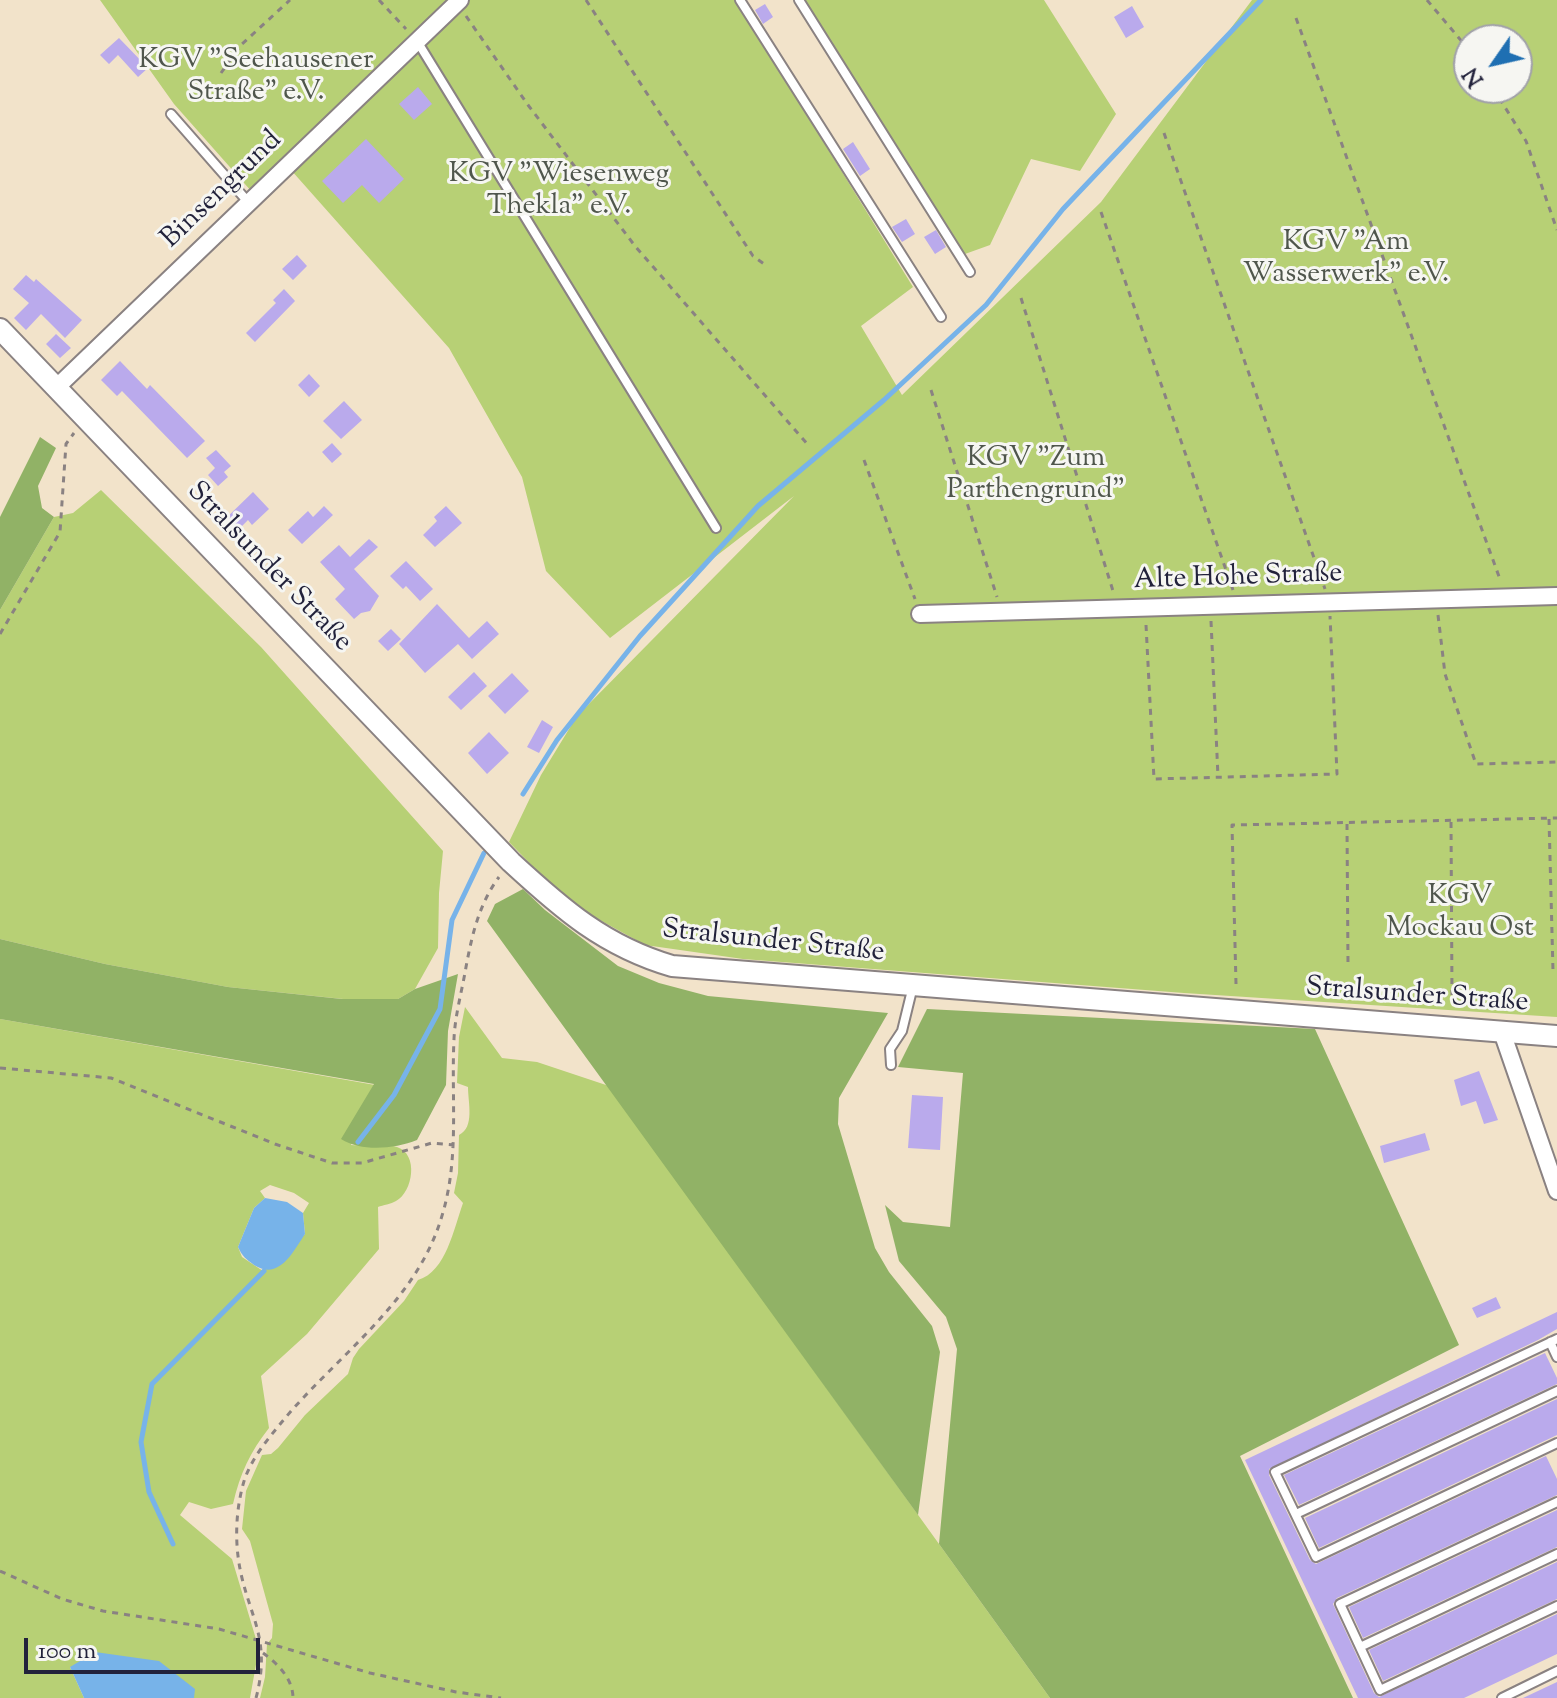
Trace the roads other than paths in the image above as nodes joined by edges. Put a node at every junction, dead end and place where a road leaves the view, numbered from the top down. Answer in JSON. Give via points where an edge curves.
{"nodes":[{"id":1,"x":740,"y":0,"type":"edge"},
{"id":2,"x":799,"y":0,"type":"edge"},
{"id":3,"x":458,"y":2,"type":"edge"},
{"id":4,"x":417,"y":40,"type":"junction"},
{"id":5,"x":171,"y":114,"type":"dead end"},
{"id":6,"x":249,"y":203,"type":"junction"},
{"id":7,"x":970,"y":272,"type":"dead end"},
{"id":8,"x":941,"y":317,"type":"dead end"},
{"id":9,"x":0,"y":329,"type":"edge"},
{"id":10,"x":57,"y":387,"type":"junction"},
{"id":11,"x":716,"y":528,"type":"dead end"},
{"id":12,"x":1557,"y":596,"type":"edge"},
{"id":13,"x":920,"y":614,"type":"road end"},
{"id":14,"x":913,"y":986,"type":"junction"},
{"id":15,"x":1502,"y":1032,"type":"junction"},
{"id":16,"x":1557,"y":1036,"type":"edge"},
{"id":17,"x":891,"y":1065,"type":"dead end"},
{"id":18,"x":1557,"y":1191,"type":"edge"},
{"id":19,"x":1554,"y":1340,"type":"edge"},
{"id":20,"x":1557,"y":1357,"type":"edge"},
{"id":21,"x":1557,"y":1391,"type":"edge"},
{"id":22,"x":1557,"y":1443,"type":"edge"},
{"id":23,"x":1557,"y":1502,"type":"edge"},
{"id":24,"x":1296,"y":1514,"type":"junction"},
{"id":25,"x":1557,"y":1554,"type":"edge"},
{"id":26,"x":1557,"y":1606,"type":"edge"},
{"id":27,"x":1360,"y":1647,"type":"junction"},
{"id":28,"x":1557,"y":1671,"type":"edge"},
{"id":29,"x":1502,"y":1698,"type":"edge"}],
"edges":[{"from":1,"to":8,"type":"lane"},
{"from":2,"to":7,"type":"lane"},
{"from":3,"to":4,"type":"street","name":"Binsengrund"},
{"from":4,"to":6,"type":"street","name":"Binsengrund"},
{"from":4,"to":11,"type":"lane"},
{"from":5,"to":6,"type":"lane"},
{"from":6,"to":10,"type":"street","name":"Binsengrund"},
{"from":9,"to":10,"type":"street","name":"Stralsunder Straße"},
{"from":10,"to":14,"type":"street","name":"Stralsunder Straße","via":[[511,862],[603,938],[672,966]]},
{"from":12,"to":13,"type":"street","name":"Alte Hohe Straße"},
{"from":14,"to":15,"type":"street","name":"Stralsunder Straße"},
{"from":14,"to":17,"type":"lane","via":[[902,1031],[890,1049]]},
{"from":15,"to":16,"type":"street","name":"Stralsunder Straße"},
{"from":15,"to":18,"type":"street"},
{"from":19,"to":20,"type":"lane"},
{"from":19,"to":24,"type":"lane","via":[[1275,1472]]},
{"from":21,"to":24,"type":"lane"},
{"from":22,"to":24,"type":"lane","via":[[1316,1557]]},
{"from":23,"to":27,"type":"lane","via":[[1340,1604]]},
{"from":25,"to":27,"type":"lane"},
{"from":26,"to":27,"type":"lane","via":[[1380,1690]]},
{"from":28,"to":29,"type":"lane"}]}
